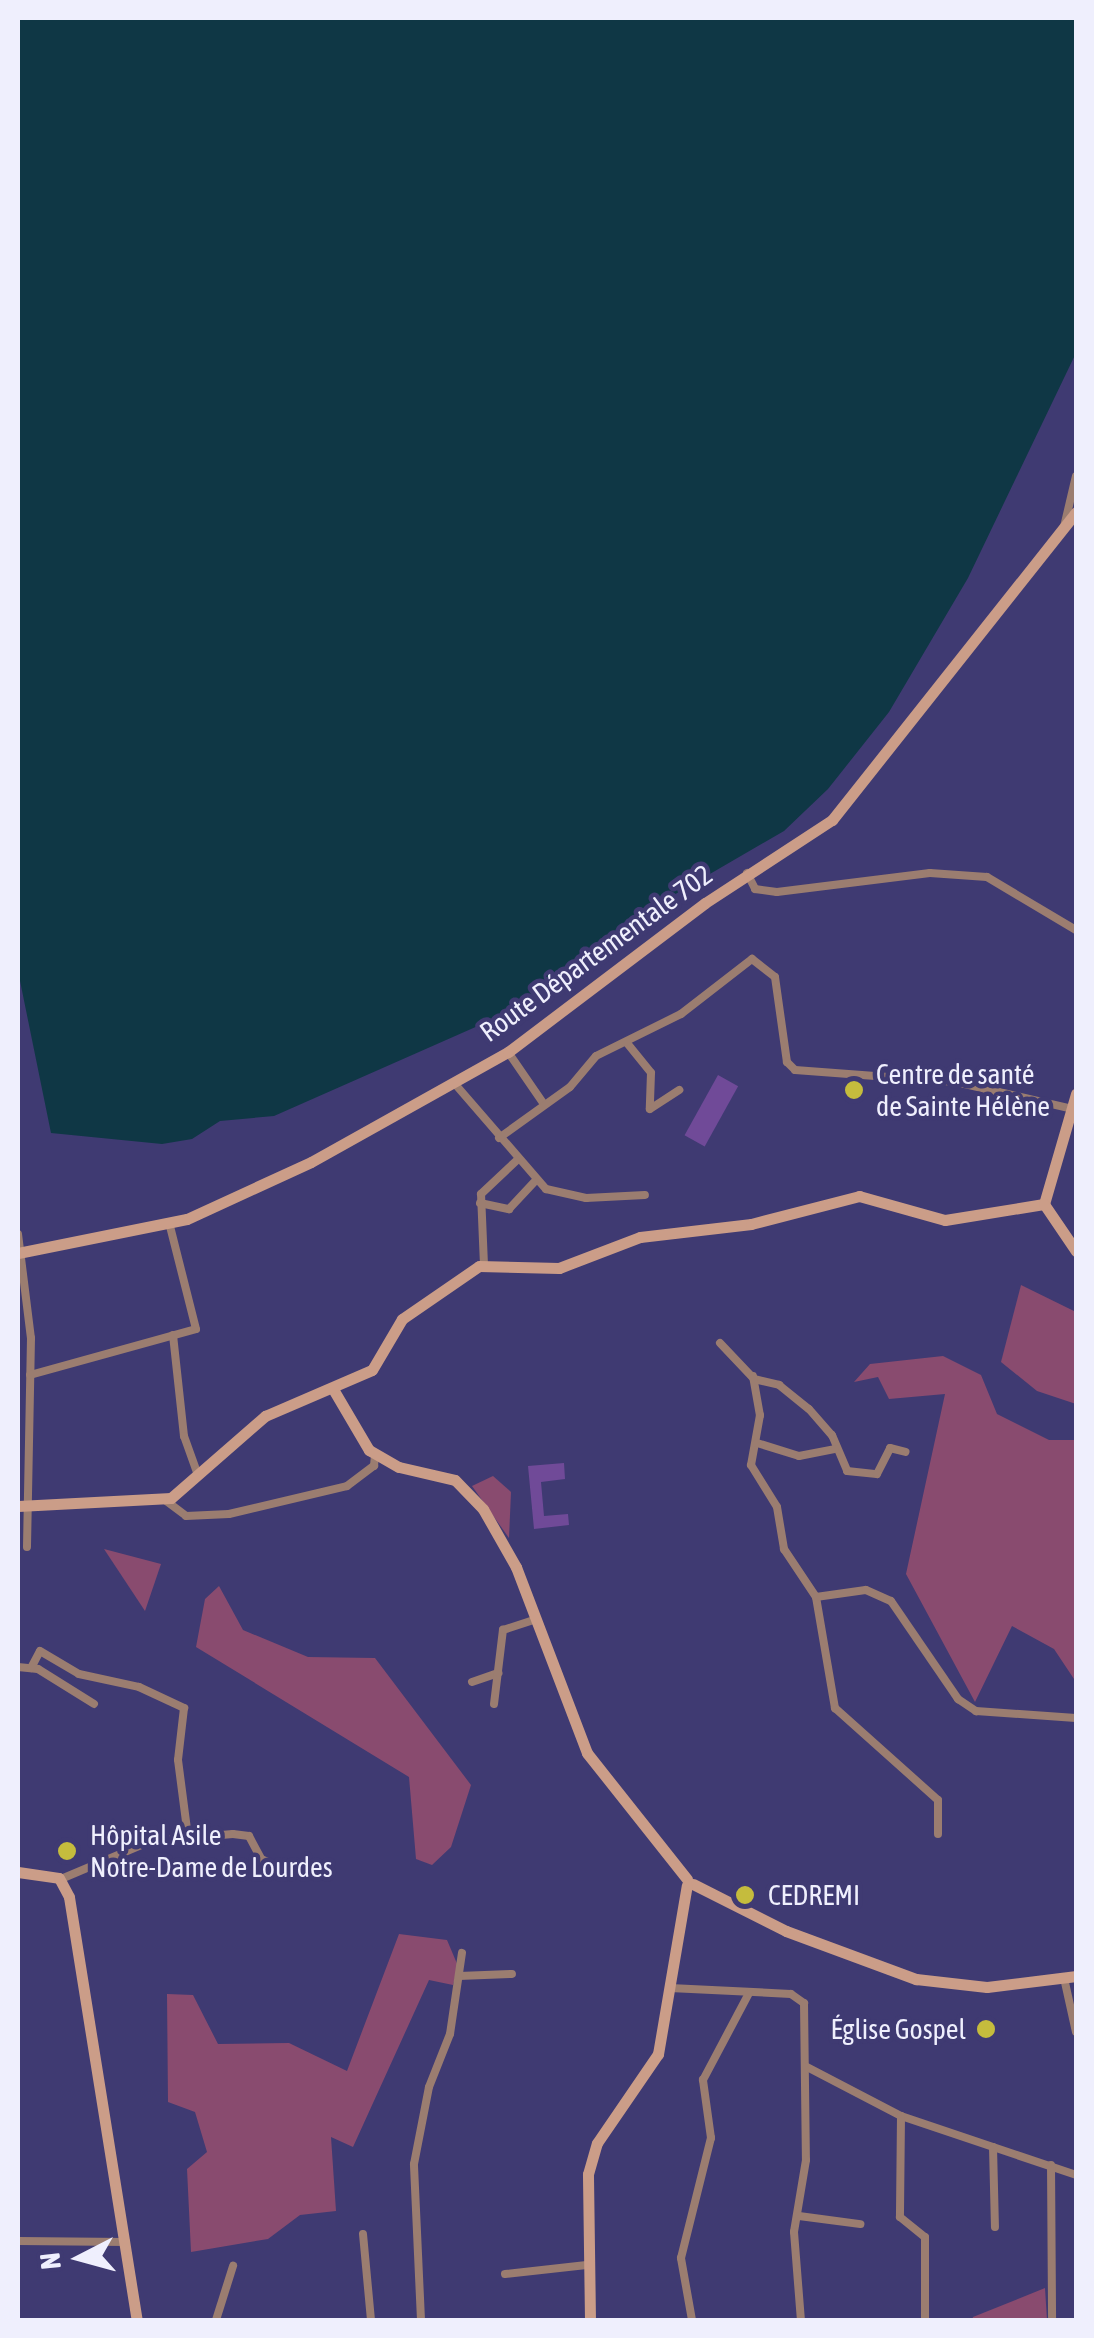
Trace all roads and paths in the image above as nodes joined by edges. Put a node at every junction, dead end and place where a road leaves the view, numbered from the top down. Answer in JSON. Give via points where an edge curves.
{"nodes":[{"id":1,"x":1076,"y":476,"type":"edge"},
{"id":2,"x":1076,"y":512,"type":"edge"},
{"id":3,"x":1064,"y":526,"type":"junction"},
{"id":4,"x":747,"y":873,"type":"junction"},
{"id":5,"x":1076,"y":930,"type":"edge"},
{"id":6,"x":627,"y":1043,"type":"junction"},
{"id":7,"x":508,"y":1052,"type":"junction"},
{"id":8,"x":455,"y":1084,"type":"junction"},
{"id":9,"x":678,"y":1090,"type":"dead end"},
{"id":10,"x":1076,"y":1094,"type":"edge"},
{"id":11,"x":543,"y":1103,"type":"junction"},
{"id":12,"x":1069,"y":1108,"type":"junction"},
{"id":13,"x":499,"y":1138,"type":"junction"},
{"id":14,"x":516,"y":1161,"type":"junction"},
{"id":15,"x":534,"y":1182,"type":"junction"},
{"id":16,"x":645,"y":1195,"type":"dead end"},
{"id":17,"x":480,"y":1202,"type":"junction"},
{"id":18,"x":1044,"y":1204,"type":"junction"},
{"id":19,"x":170,"y":1226,"type":"junction"},
{"id":20,"x":18,"y":1234,"type":"edge"},
{"id":21,"x":1076,"y":1252,"type":"edge"},
{"id":22,"x":19,"y":1253,"type":"edge"},
{"id":23,"x":484,"y":1266,"type":"junction"},
{"id":24,"x":28,"y":1301,"type":"junction"},
{"id":25,"x":18,"y":1304,"type":"edge"},
{"id":26,"x":173,"y":1335,"type":"junction"},
{"id":27,"x":720,"y":1343,"type":"dead end"},
{"id":28,"x":30,"y":1374,"type":"junction"},
{"id":29,"x":753,"y":1376,"type":"junction"},
{"id":30,"x":334,"y":1389,"type":"junction"},
{"id":31,"x":757,"y":1443,"type":"junction"},
{"id":32,"x":834,"y":1449,"type":"junction"},
{"id":33,"x":906,"y":1452,"type":"dead end"},
{"id":34,"x":375,"y":1454,"type":"junction"},
{"id":35,"x":198,"y":1474,"type":"junction"},
{"id":36,"x":165,"y":1500,"type":"junction"},
{"id":37,"x":22,"y":1506,"type":"edge"},
{"id":38,"x":27,"y":1548,"type":"dead end"},
{"id":39,"x":816,"y":1597,"type":"junction"},
{"id":40,"x":532,"y":1621,"type":"junction"},
{"id":41,"x":18,"y":1667,"type":"edge"},
{"id":42,"x":31,"y":1668,"type":"junction"},
{"id":43,"x":498,"y":1673,"type":"junction"},
{"id":44,"x":472,"y":1682,"type":"dead end"},
{"id":45,"x":94,"y":1704,"type":"dead end"},
{"id":46,"x":494,"y":1704,"type":"dead end"},
{"id":47,"x":1076,"y":1718,"type":"edge"},
{"id":48,"x":938,"y":1834,"type":"dead end"},
{"id":49,"x":188,"y":1837,"type":"junction"},
{"id":50,"x":18,"y":1872,"type":"edge"},
{"id":51,"x":293,"y":1872,"type":"dead end"},
{"id":52,"x":62,"y":1880,"type":"junction"},
{"id":53,"x":689,"y":1882,"type":"junction"},
{"id":54,"x":462,"y":1953,"type":"dead end"},
{"id":55,"x":512,"y":1974,"type":"dead end"},
{"id":56,"x":459,"y":1976,"type":"junction"},
{"id":57,"x":1070,"y":1977,"type":"edge"},
{"id":58,"x":670,"y":1988,"type":"junction"},
{"id":59,"x":749,"y":1993,"type":"junction"},
{"id":60,"x":1076,"y":2032,"type":"edge"},
{"id":61,"x":806,"y":2067,"type":"junction"},
{"id":62,"x":901,"y":2116,"type":"junction"},
{"id":63,"x":993,"y":2148,"type":"junction"},
{"id":64,"x":1051,"y":2165,"type":"junction"},
{"id":65,"x":1076,"y":2175,"type":"edge"},
{"id":66,"x":799,"y":2216,"type":"junction"},
{"id":67,"x":860,"y":2224,"type":"dead end"},
{"id":68,"x":995,"y":2227,"type":"dead end"},
{"id":69,"x":363,"y":2234,"type":"dead end"},
{"id":70,"x":18,"y":2242,"type":"edge"},
{"id":71,"x":126,"y":2242,"type":"junction"},
{"id":72,"x":234,"y":2266,"type":"dead end"},
{"id":73,"x":587,"y":2266,"type":"junction"},
{"id":74,"x":506,"y":2274,"type":"dead end"},
{"id":75,"x":137,"y":2320,"type":"edge"},
{"id":76,"x":216,"y":2320,"type":"edge"},
{"id":77,"x":371,"y":2320,"type":"edge"},
{"id":78,"x":421,"y":2320,"type":"edge"},
{"id":79,"x":590,"y":2320,"type":"edge"},
{"id":80,"x":692,"y":2320,"type":"edge"},
{"id":81,"x":801,"y":2320,"type":"edge"},
{"id":82,"x":925,"y":2320,"type":"edge"},
{"id":83,"x":1052,"y":2320,"type":"edge"}],
"edges":[{"from":1,"to":3,"type":"street"},
{"from":2,"to":3,"type":"street","name":"Route Départementale 702"},
{"from":3,"to":4,"type":"street","name":"Route Départementale 702","via":[[996,604],[872,778],[810,839]]},
{"from":4,"to":5,"type":"street","via":[[756,889],[777,892],[930,873],[987,877]]},
{"from":4,"to":7,"type":"street","name":"Route Départementale 702"},
{"from":6,"to":9,"type":"street","via":[[651,1073],[650,1108]]},
{"from":6,"to":11,"type":"street","via":[[596,1056],[570,1088]]},
{"from":6,"to":12,"type":"street","via":[[681,1014],[736,966],[759,960],[775,977],[786,1062],[795,1070],[956,1082]]},
{"from":7,"to":8,"type":"street","name":"Route Départementale 702"},
{"from":7,"to":11,"type":"street"},
{"from":8,"to":13,"type":"street"},
{"from":8,"to":19,"type":"street","name":"Route Départementale 702"},
{"from":10,"to":12,"type":"street"},
{"from":11,"to":13,"type":"street"},
{"from":12,"to":18,"type":"street"},
{"from":13,"to":14,"type":"street"},
{"from":14,"to":15,"type":"street"},
{"from":14,"to":17,"type":"street","via":[[488,1181]]},
{"from":15,"to":16,"type":"street","via":[[586,1198]]},
{"from":15,"to":17,"type":"street","via":[[510,1209]]},
{"from":17,"to":23,"type":"street"},
{"from":18,"to":21,"type":"street"},
{"from":18,"to":23,"type":"street","via":[[945,1220],[859,1196],[752,1224],[640,1237],[559,1268]]},
{"from":19,"to":22,"type":"street","name":"Route Départementale 702"},
{"from":19,"to":26,"type":"street","via":[[196,1329]]},
{"from":20,"to":22,"type":"street"},
{"from":22,"to":24,"type":"street"},
{"from":23,"to":30,"type":"street","via":[[402,1319],[372,1370]]},
{"from":24,"to":25,"type":"street"},
{"from":24,"to":28,"type":"street"},
{"from":26,"to":28,"type":"street"},
{"from":26,"to":35,"type":"street","via":[[184,1436]]},
{"from":27,"to":29,"type":"street"},
{"from":28,"to":37,"type":"street"},
{"from":29,"to":31,"type":"street"},
{"from":29,"to":32,"type":"street","via":[[809,1410],[832,1435]]},
{"from":30,"to":34,"type":"street","via":[[347,1424]]},
{"from":30,"to":35,"type":"street","via":[[266,1416]]},
{"from":31,"to":32,"type":"street","via":[[799,1456]]},
{"from":31,"to":39,"type":"street","via":[[751,1465],[777,1508],[784,1549]]},
{"from":32,"to":33,"type":"street","via":[[847,1471],[862,1477],[882,1470],[890,1448]]},
{"from":34,"to":36,"type":"street","via":[[374,1466],[346,1486],[228,1514],[186,1516]]},
{"from":34,"to":40,"type":"street","via":[[469,1491],[503,1536]]},
{"from":35,"to":36,"type":"street"},
{"from":36,"to":37,"type":"street"},
{"from":37,"to":38,"type":"street"},
{"from":39,"to":47,"type":"street","via":[[866,1590],[891,1600],[958,1699],[976,1711]]},
{"from":39,"to":48,"type":"street","via":[[836,1708],[938,1800]]},
{"from":40,"to":43,"type":"street","via":[[503,1630]]},
{"from":40,"to":53,"type":"street","via":[[598,1770]]},
{"from":41,"to":42,"type":"street"},
{"from":42,"to":45,"type":"street"},
{"from":42,"to":49,"type":"street","via":[[40,1651],[79,1674],[139,1687],[184,1708],[178,1760]]},
{"from":43,"to":44,"type":"street"},
{"from":43,"to":46,"type":"street"},
{"from":49,"to":51,"type":"street","via":[[250,1836],[261,1859]]},
{"from":49,"to":52,"type":"street","via":[[130,1848]]},
{"from":50,"to":52,"type":"street"},
{"from":52,"to":71,"type":"street"},
{"from":53,"to":57,"type":"street","via":[[786,1931],[916,1980],[987,1987]]},
{"from":53,"to":58,"type":"street"},
{"from":54,"to":56,"type":"street"},
{"from":55,"to":56,"type":"street"},
{"from":56,"to":78,"type":"street","via":[[414,2164]]},
{"from":57,"to":60,"type":"street"},
{"from":58,"to":59,"type":"street"},
{"from":58,"to":73,"type":"street","via":[[652,2069],[591,2161]]},
{"from":59,"to":61,"type":"street","via":[[791,1994],[804,2004]]},
{"from":59,"to":80,"type":"street","via":[[702,2080],[711,2138],[681,2258]]},
{"from":61,"to":62,"type":"street"},
{"from":61,"to":66,"type":"street"},
{"from":62,"to":63,"type":"street"},
{"from":62,"to":82,"type":"street","via":[[900,2217],[925,2237]]},
{"from":63,"to":64,"type":"street"},
{"from":63,"to":68,"type":"street"},
{"from":64,"to":65,"type":"street"},
{"from":64,"to":83,"type":"street"},
{"from":66,"to":67,"type":"street"},
{"from":66,"to":81,"type":"street"},
{"from":69,"to":77,"type":"street"},
{"from":70,"to":71,"type":"street"},
{"from":71,"to":75,"type":"street"},
{"from":72,"to":76,"type":"street"},
{"from":73,"to":74,"type":"street"},
{"from":73,"to":79,"type":"street"}]}
